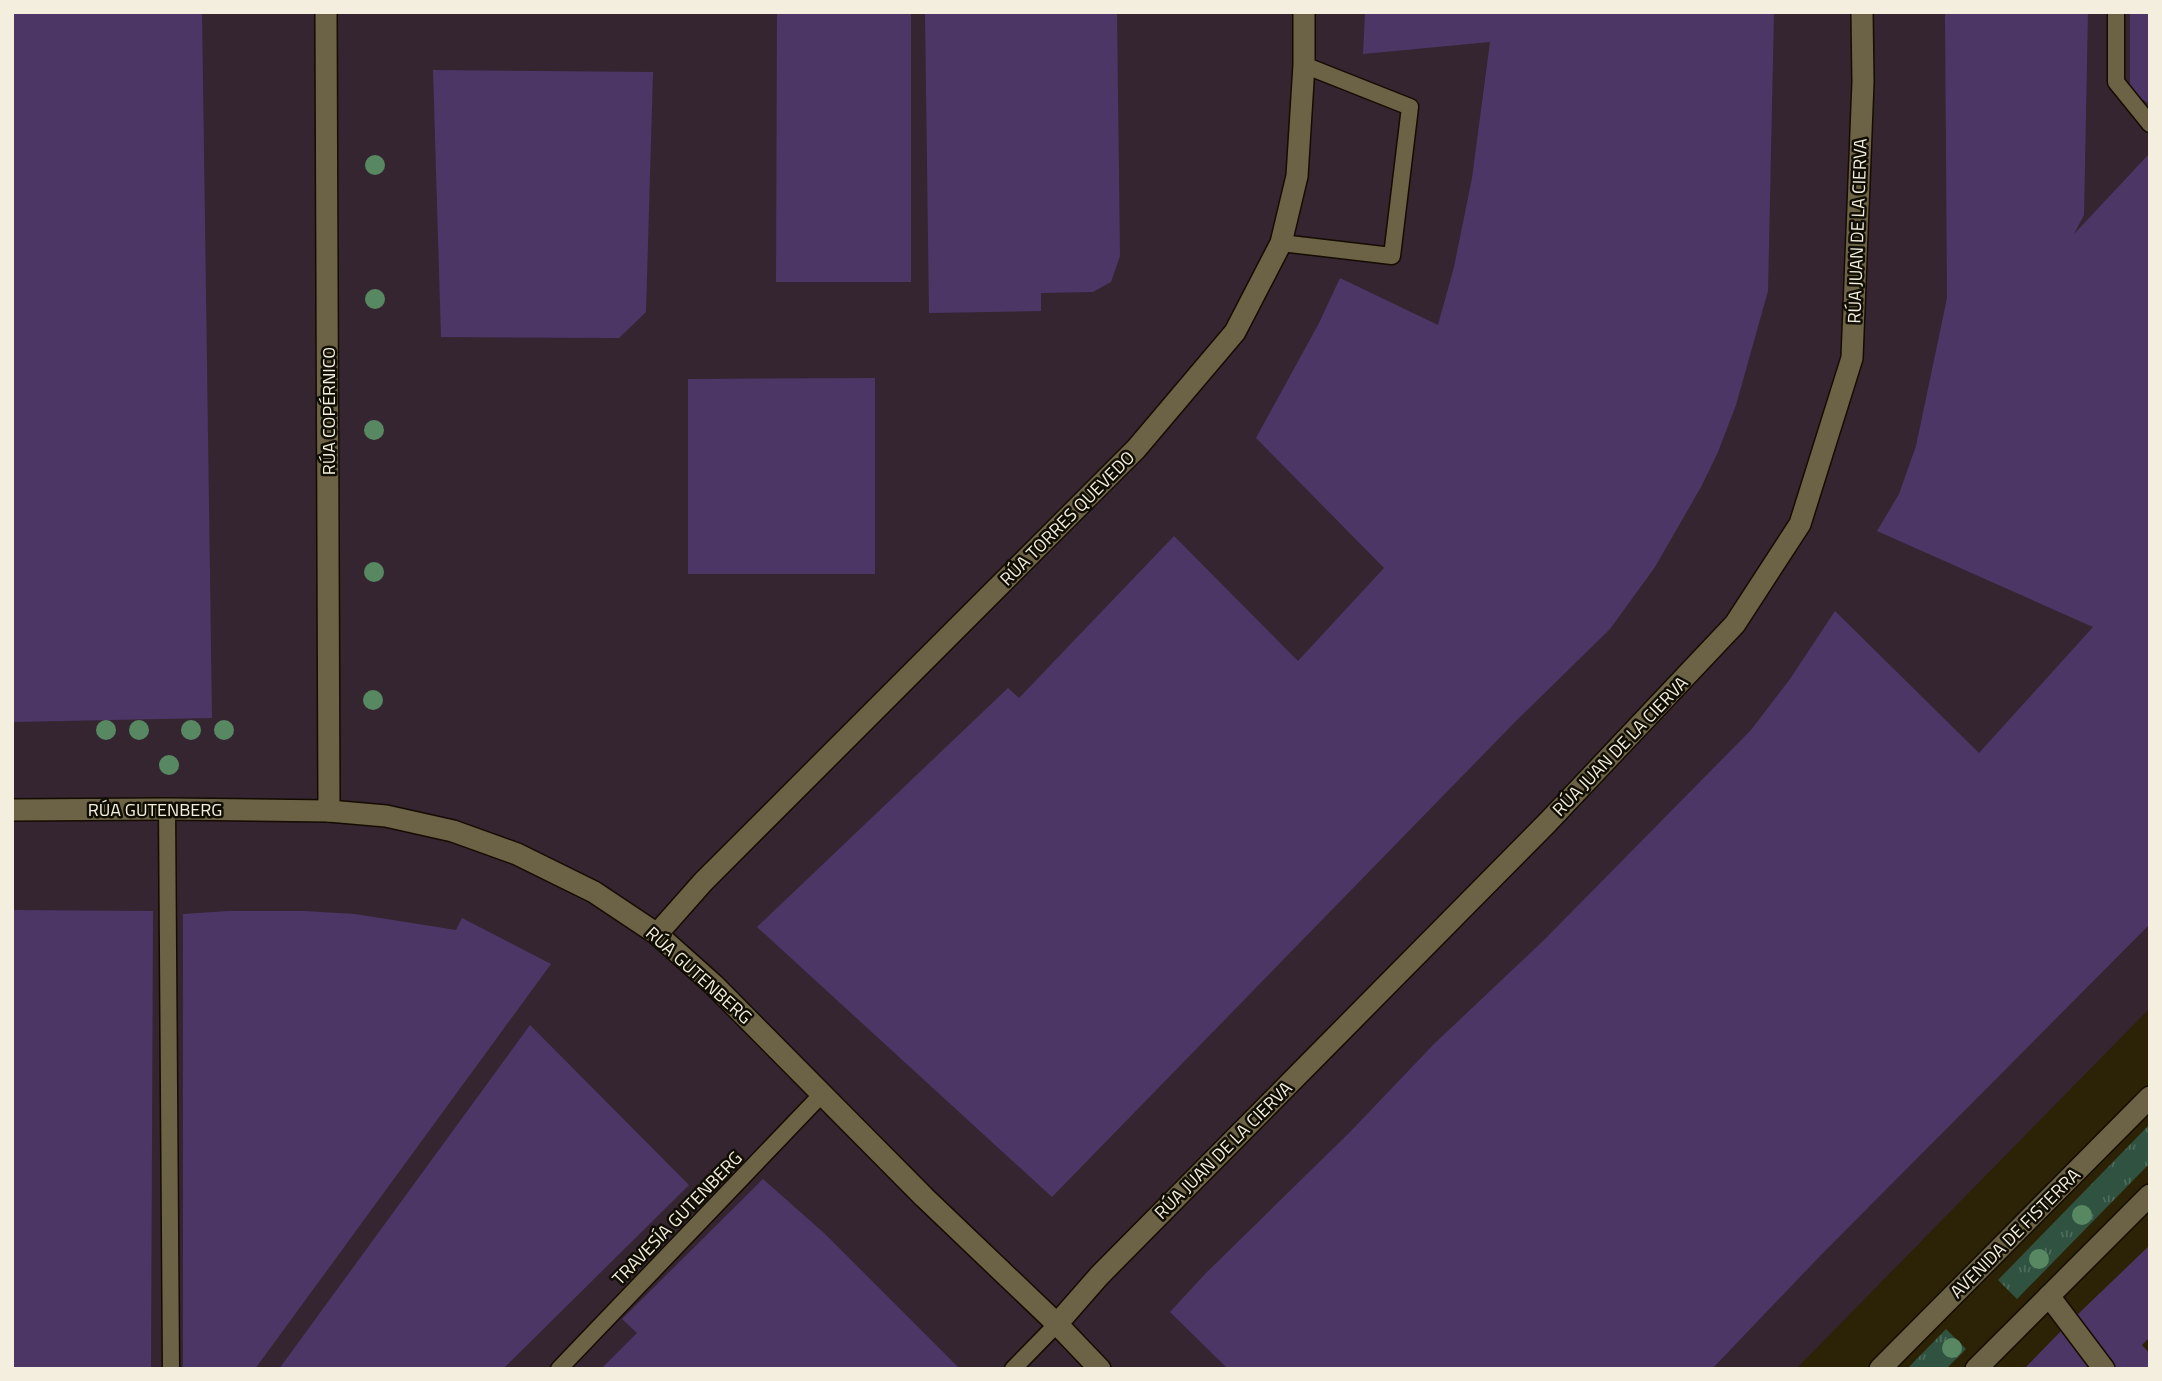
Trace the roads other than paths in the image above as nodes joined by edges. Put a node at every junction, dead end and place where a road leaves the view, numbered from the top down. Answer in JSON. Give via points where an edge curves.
{"nodes":[{"id":1,"x":326,"y":12,"type":"edge"},
{"id":2,"x":1304,"y":12,"type":"edge"},
{"id":3,"x":1862,"y":12,"type":"edge"},
{"id":4,"x":2116,"y":12,"type":"edge"},
{"id":5,"x":1304,"y":65,"type":"junction"},
{"id":6,"x":2150,"y":124,"type":"edge"},
{"id":7,"x":1281,"y":243,"type":"junction"},
{"id":8,"x":167,"y":809,"type":"junction"},
{"id":9,"x":12,"y":810,"type":"edge"},
{"id":10,"x":330,"y":811,"type":"junction"},
{"id":11,"x":657,"y":933,"type":"junction"},
{"id":12,"x":823,"y":1093,"type":"junction"},
{"id":13,"x":2150,"y":1097,"type":"edge"},
{"id":14,"x":2150,"y":1195,"type":"edge"},
{"id":15,"x":2049,"y":1296,"type":"junction"},
{"id":16,"x":1057,"y":1324,"type":"junction"},
{"id":17,"x":171,"y":1369,"type":"edge"},
{"id":18,"x":559,"y":1369,"type":"edge"},
{"id":19,"x":1013,"y":1369,"type":"edge"},
{"id":20,"x":1100,"y":1369,"type":"edge"},
{"id":21,"x":1880,"y":1369,"type":"edge"},
{"id":22,"x":1976,"y":1369,"type":"edge"},
{"id":23,"x":2104,"y":1369,"type":"edge"}],
"edges":[{"from":1,"to":10,"type":"street","name":"RÚA COPÉRNICO"},
{"from":2,"to":5,"type":"street","name":"RÚA TORRES QUEVEDO"},
{"from":3,"to":16,"type":"street","name":"RÚA JUAN DE LA CIERVA","via":[[1852,358],[1800,524],[1735,624]]},
{"from":4,"to":6,"type":"lane","via":[[2116,82]]},
{"from":5,"to":7,"type":"street","name":"RÚA TORRES QUEVEDO","via":[[1297,176]]},
{"from":5,"to":7,"type":"lane","via":[[1410,107],[1392,256]]},
{"from":7,"to":11,"type":"street","name":"RÚA TORRES QUEVEDO","via":[[1235,332],[1136,449]]},
{"from":8,"to":9,"type":"street","name":"RÚA GUTENBERG"},
{"from":8,"to":10,"type":"street","name":"RÚA GUTENBERG"},
{"from":8,"to":17,"type":"lane"},
{"from":10,"to":11,"type":"street","name":"RÚA GUTENBERG","via":[[453,831],[517,854],[594,892]]},
{"from":11,"to":12,"type":"street","name":"RÚA GUTENBERG"},
{"from":12,"to":16,"type":"street","name":"RÚA GUTENBERG","via":[[923,1197]]},
{"from":12,"to":18,"type":"lane","name":"TRAVESÍA GUTENBERG"},
{"from":13,"to":21,"type":"street","name":"AVENIDA DE FISTERRA"},
{"from":14,"to":15,"type":"street"},
{"from":15,"to":22,"type":"street"},
{"from":15,"to":23,"type":"street"},
{"from":16,"to":19,"type":"lane"},
{"from":16,"to":20,"type":"street","name":"RÚA GUTENBERG"}]}
